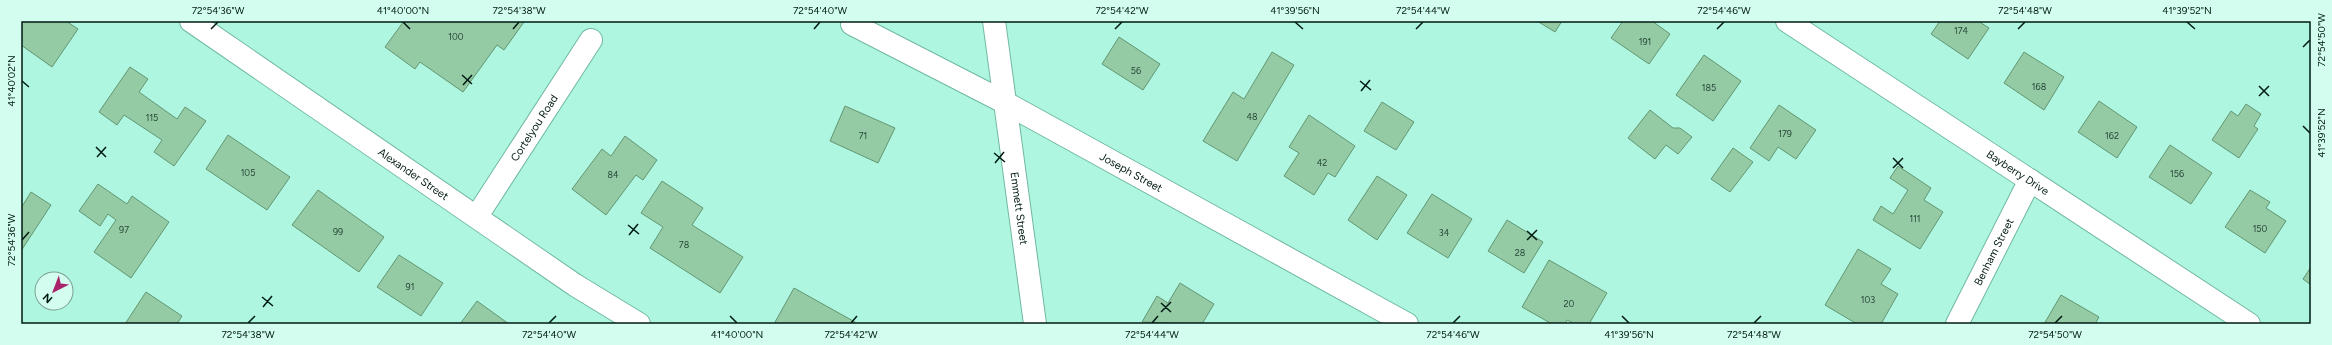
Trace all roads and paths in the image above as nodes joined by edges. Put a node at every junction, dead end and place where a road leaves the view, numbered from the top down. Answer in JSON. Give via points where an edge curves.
{"nodes":[{"id":1,"x":191,"y":21,"type":"edge"},
{"id":2,"x":994,"y":21,"type":"edge"},
{"id":3,"x":1787,"y":21,"type":"edge"},
{"id":4,"x":852,"y":24,"type":"dead end"},
{"id":5,"x":591,"y":40,"type":"dead end"},
{"id":6,"x":1004,"y":102,"type":"junction"},
{"id":7,"x":2030,"y":180,"type":"junction"},
{"id":8,"x":477,"y":216,"type":"junction"},
{"id":9,"x":639,"y":324,"type":"edge"},
{"id":10,"x":1035,"y":324,"type":"edge"},
{"id":11,"x":1407,"y":324,"type":"edge"},
{"id":12,"x":1957,"y":324,"type":"edge"},
{"id":13,"x":2249,"y":324,"type":"edge"}],
"edges":[{"from":1,"to":8,"type":"street","name":"Alexander Street"},
{"from":2,"to":6,"type":"street","name":"Emmett Street"},
{"from":3,"to":7,"type":"street","name":"Bayberry Drive"},
{"from":4,"to":6,"type":"street","name":"Joseph Street"},
{"from":5,"to":8,"type":"street","name":"Cortelyou Road"},
{"from":6,"to":10,"type":"street","name":"Emmett Street"},
{"from":6,"to":11,"type":"street","name":"Joseph Street"},
{"from":7,"to":12,"type":"street","name":"Benham Street"},
{"from":7,"to":13,"type":"street","name":"Bayberry Drive"},
{"from":8,"to":9,"type":"street","name":"Alexander Street","via":[[575,285]]}]}
